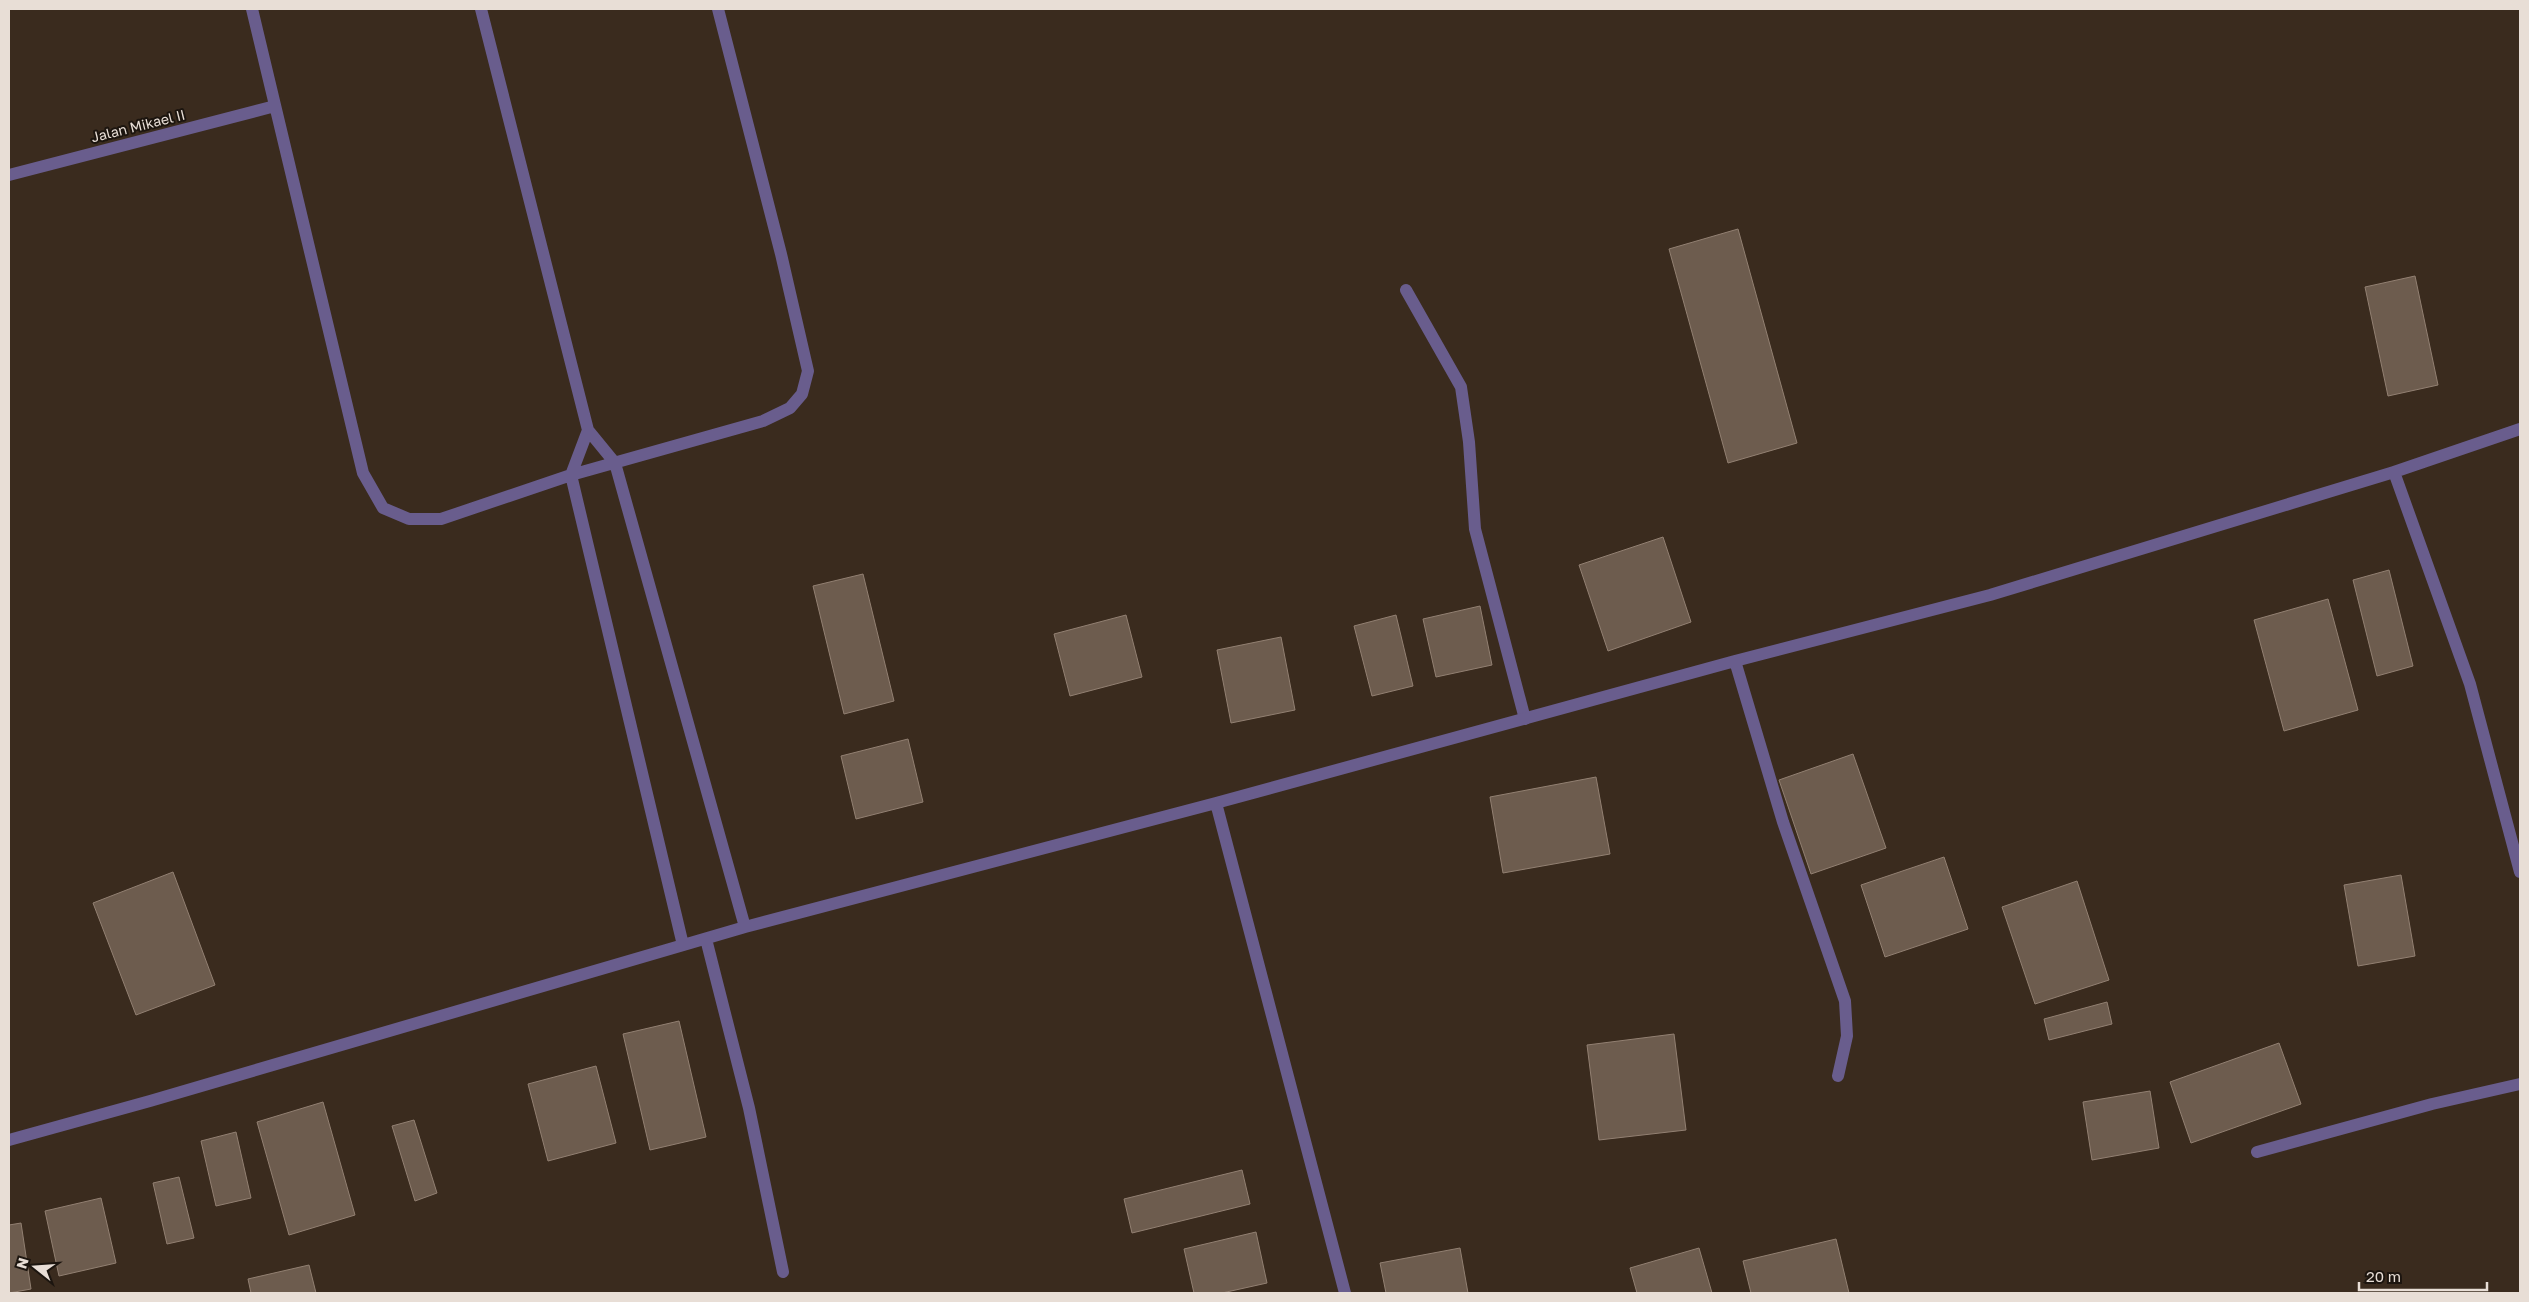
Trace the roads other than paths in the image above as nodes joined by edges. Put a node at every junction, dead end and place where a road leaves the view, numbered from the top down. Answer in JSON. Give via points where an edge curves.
{"nodes":[{"id":1,"x":252,"y":9,"type":"edge"},
{"id":2,"x":481,"y":9,"type":"edge"},
{"id":3,"x":718,"y":9,"type":"edge"},
{"id":4,"x":275,"y":106,"type":"junction"},
{"id":5,"x":9,"y":175,"type":"edge"},
{"id":6,"x":1406,"y":290,"type":"dead end"},
{"id":7,"x":588,"y":430,"type":"junction"},
{"id":8,"x":2520,"y":430,"type":"edge"},
{"id":9,"x":615,"y":463,"type":"junction"},
{"id":10,"x":2394,"y":472,"type":"junction"},
{"id":11,"x":570,"y":475,"type":"junction"},
{"id":12,"x":1735,"y":661,"type":"junction"},
{"id":13,"x":1525,"y":719,"type":"junction"},
{"id":14,"x":1216,"y":803,"type":"junction"},
{"id":15,"x":2520,"y":872,"type":"edge"},
{"id":16,"x":744,"y":928,"type":"junction"},
{"id":17,"x":706,"y":939,"type":"junction"},
{"id":18,"x":683,"y":945,"type":"junction"},
{"id":19,"x":1838,"y":1076,"type":"dead end"},
{"id":20,"x":2520,"y":1084,"type":"edge"},
{"id":21,"x":9,"y":1140,"type":"edge"},
{"id":22,"x":2257,"y":1152,"type":"dead end"},
{"id":23,"x":783,"y":1272,"type":"dead end"},
{"id":24,"x":1345,"y":1293,"type":"edge"}],
"edges":[{"from":1,"to":4,"type":"street"},
{"from":2,"to":7,"type":"street"},
{"from":3,"to":9,"type":"street","via":[[782,254],[808,371],[802,394],[790,408],[763,421]]},
{"from":4,"to":5,"type":"street","name":"Jalan Mikael II"},
{"from":4,"to":11,"type":"street","via":[[363,473],[383,508],[408,519],[441,519]]},
{"from":6,"to":13,"type":"street","via":[[1460,387],[1469,442],[1475,530]]},
{"from":7,"to":9,"type":"street"},
{"from":7,"to":11,"type":"street"},
{"from":8,"to":10,"type":"street"},
{"from":9,"to":11,"type":"street"},
{"from":9,"to":16,"type":"street"},
{"from":10,"to":12,"type":"street","via":[[1990,595]]},
{"from":10,"to":15,"type":"street","via":[[2470,684]]},
{"from":11,"to":18,"type":"street"},
{"from":12,"to":13,"type":"street"},
{"from":12,"to":19,"type":"street","via":[[1782,822],[1845,1001],[1847,1036]]},
{"from":13,"to":14,"type":"street"},
{"from":14,"to":16,"type":"street"},
{"from":14,"to":24,"type":"street"},
{"from":16,"to":17,"type":"street"},
{"from":17,"to":18,"type":"street"},
{"from":17,"to":23,"type":"street","via":[[749,1108]]},
{"from":18,"to":21,"type":"street"},
{"from":20,"to":22,"type":"street","via":[[2432,1104]]}]}
